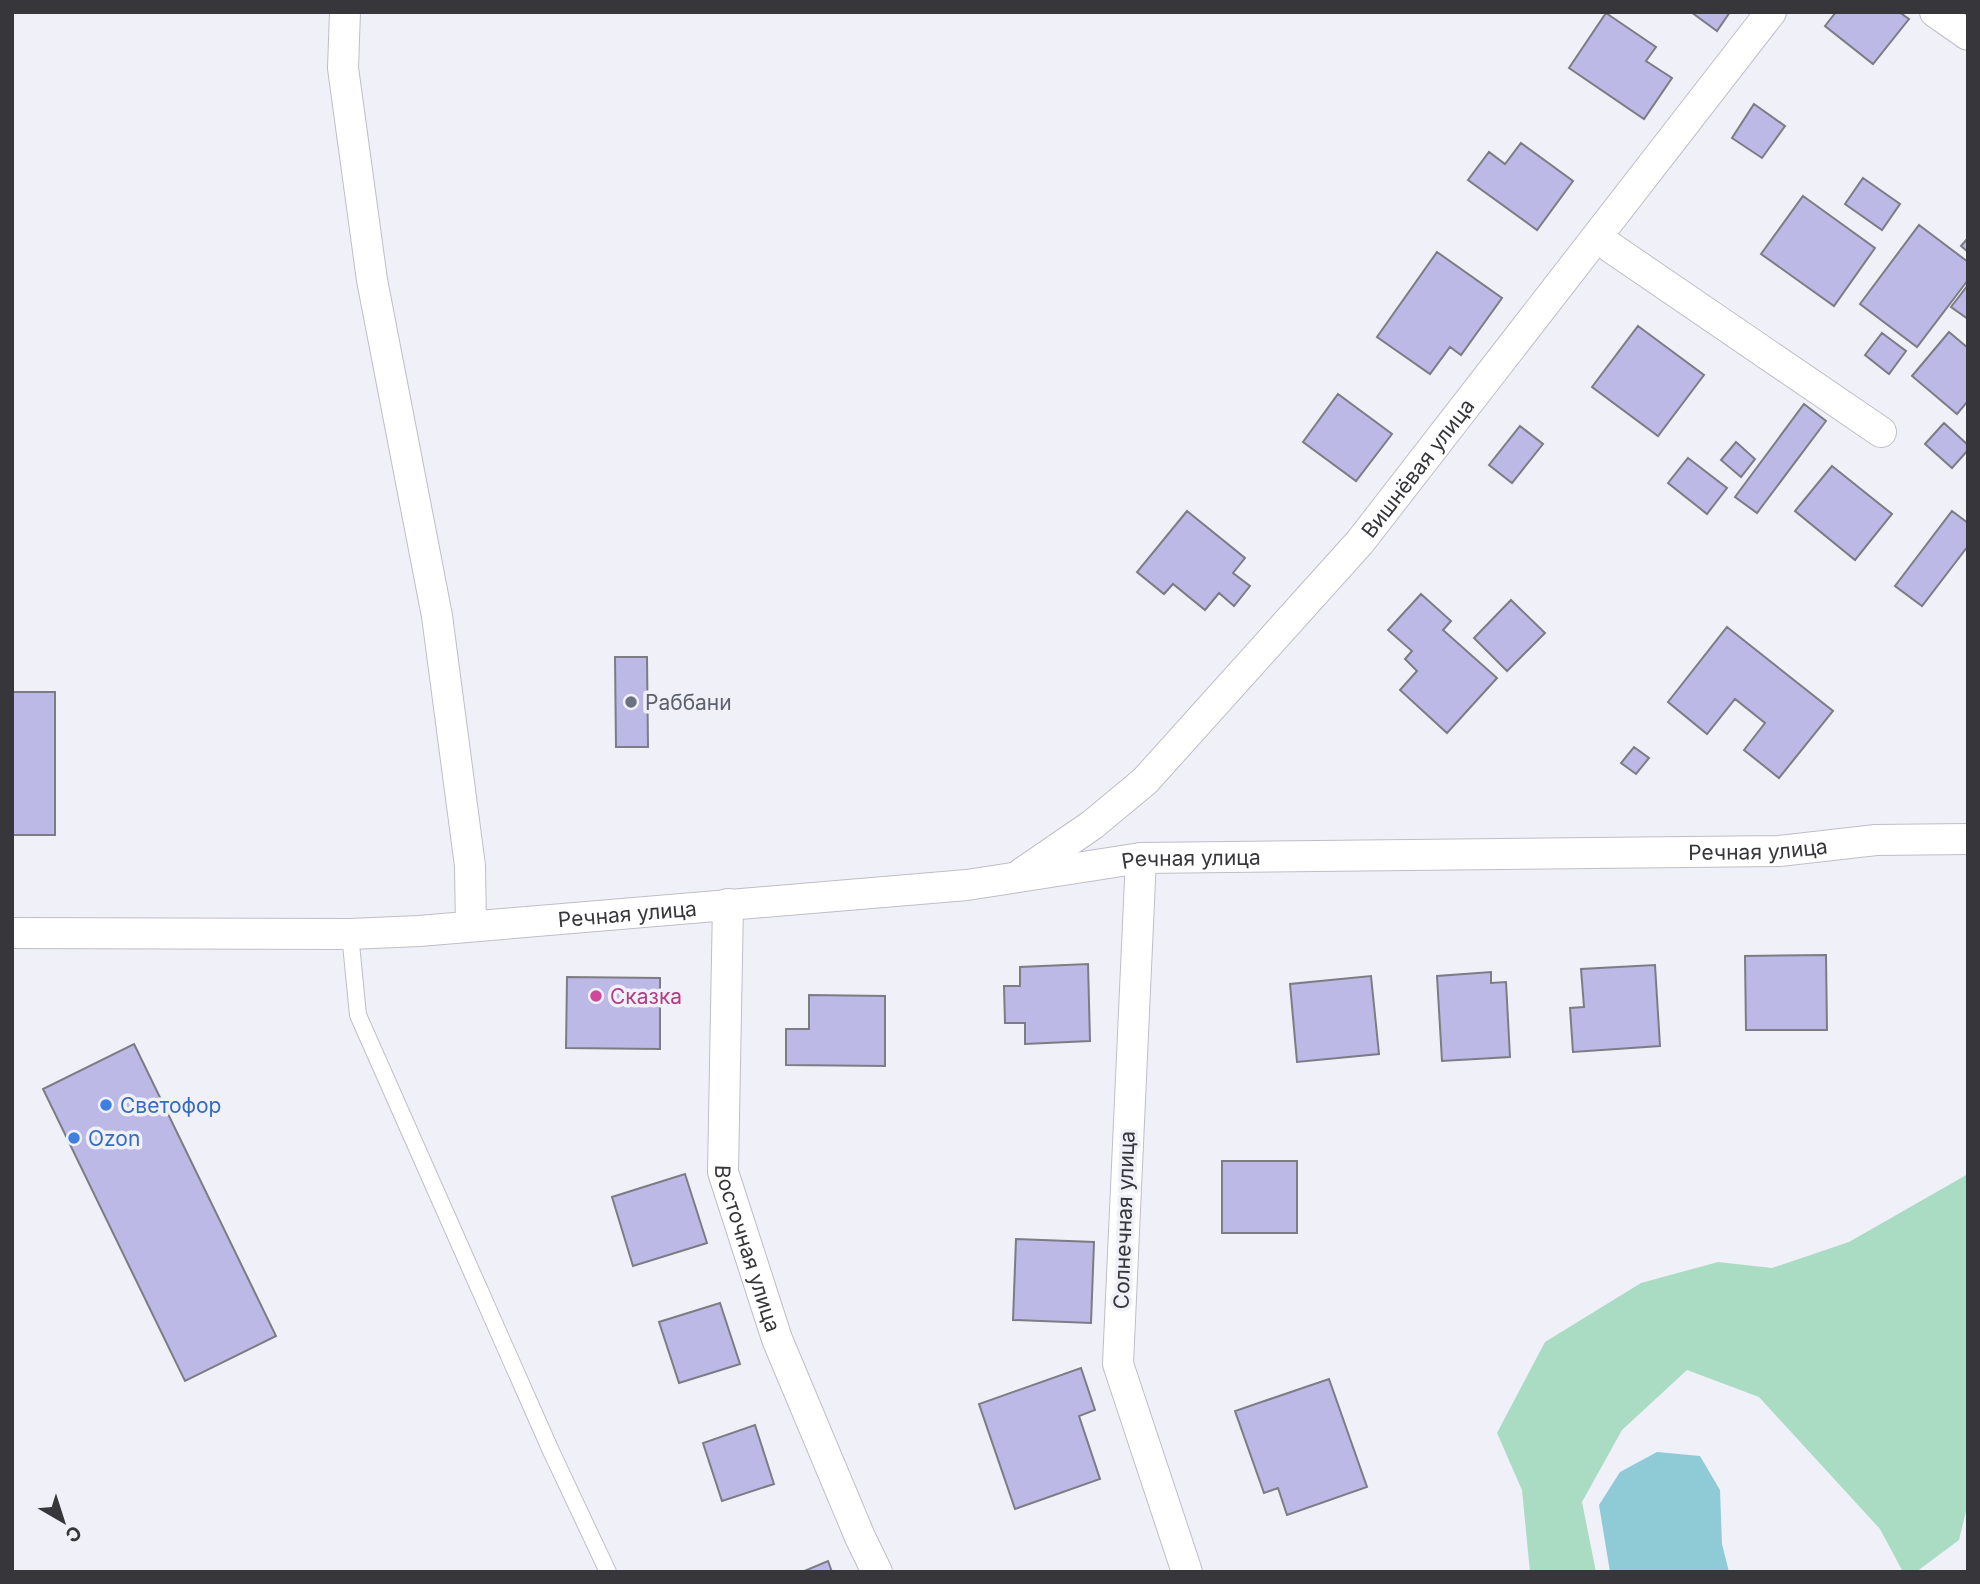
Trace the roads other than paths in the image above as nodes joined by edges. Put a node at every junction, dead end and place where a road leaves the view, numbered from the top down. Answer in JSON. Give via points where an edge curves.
{"nodes":[{"id":1,"x":345,"y":12,"type":"edge"},
{"id":2,"x":1772,"y":12,"type":"edge"},
{"id":3,"x":1935,"y":12,"type":"edge"},
{"id":4,"x":1968,"y":35,"type":"edge"},
{"id":5,"x":1597,"y":238,"type":"junction"},
{"id":6,"x":1881,"y":432,"type":"dead end"},
{"id":7,"x":1968,"y":839,"type":"edge"},
{"id":8,"x":1141,"y":858,"type":"junction"},
{"id":9,"x":1016,"y":877,"type":"junction"},
{"id":10,"x":728,"y":904,"type":"junction"},
{"id":11,"x":471,"y":925,"type":"junction"},
{"id":12,"x":12,"y":933,"type":"edge"},
{"id":13,"x":350,"y":934,"type":"junction"},
{"id":14,"x":608,"y":1572,"type":"edge"},
{"id":15,"x":877,"y":1572,"type":"edge"},
{"id":16,"x":1186,"y":1572,"type":"edge"}],
"edges":[{"from":1,"to":11,"type":"street","via":[[343,68],[370,267],[438,616],[470,866]]},
{"from":2,"to":5,"type":"street","name":"Вишнёвая улица"},
{"from":3,"to":4,"type":"street"},
{"from":5,"to":6,"type":"street"},
{"from":5,"to":9,"type":"street","name":"Вишнёвая улица","via":[[1360,542],[1145,782]]},
{"from":7,"to":8,"type":"street","name":"Речная улица","via":[[1876,840],[1779,851]]},
{"from":8,"to":9,"type":"street","name":"Речная улица"},
{"from":8,"to":16,"type":"street","name":"Солнечная улица","via":[[1118,1364]]},
{"from":9,"to":10,"type":"street","name":"Речная улица"},
{"from":10,"to":11,"type":"street","name":"Речная улица"},
{"from":10,"to":15,"type":"street","name":"Восточная улица","via":[[723,1172],[778,1339]]},
{"from":11,"to":13,"type":"street","name":"Речная улица"},
{"from":12,"to":13,"type":"street","name":"Речная улица"},
{"from":13,"to":14,"type":"lane","via":[[358,1015]]}]}
